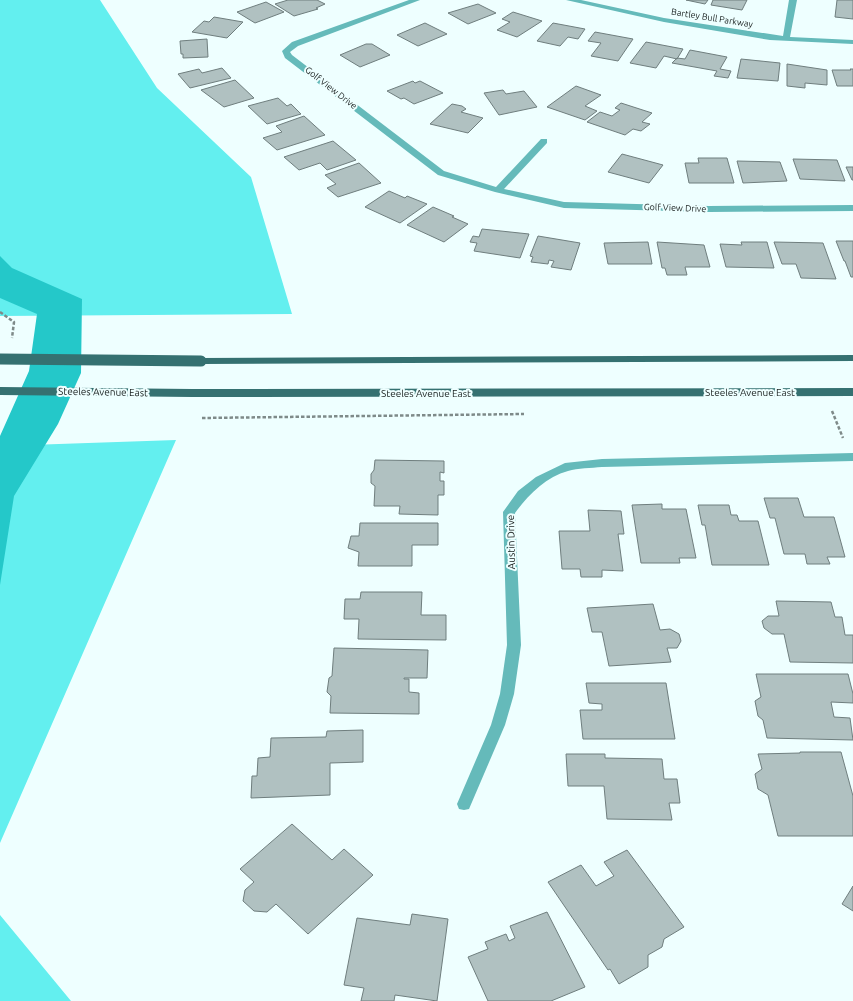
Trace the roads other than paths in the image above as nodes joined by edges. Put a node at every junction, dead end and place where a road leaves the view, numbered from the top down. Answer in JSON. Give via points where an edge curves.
{"nodes":[{"id":1,"x":416,"y":0,"type":"edge"},
{"id":2,"x":570,"y":0,"type":"edge"},
{"id":3,"x":793,"y":0,"type":"edge"},
{"id":4,"x":786,"y":39,"type":"junction"},
{"id":5,"x":853,"y":42,"type":"edge"},
{"id":6,"x":544,"y":141,"type":"dead end"},
{"id":7,"x":498,"y":190,"type":"junction"},
{"id":8,"x":853,"y":208,"type":"edge"},
{"id":9,"x":853,"y":358,"type":"edge"},
{"id":10,"x":0,"y":359,"type":"edge"},
{"id":11,"x":0,"y":391,"type":"edge"},
{"id":12,"x":853,"y":392,"type":"edge"},
{"id":13,"x":851,"y":457,"type":"edge"},
{"id":14,"x":464,"y":804,"type":"dead end"}],
"edges":[{"from":1,"to":7,"type":"street","name":"Golf View Drive","via":[[295,44],[286,50],[288,56],[440,173]]},
{"from":2,"to":4,"type":"street","name":"Bartley Bull Parkway","via":[[664,20]]},
{"from":3,"to":4,"type":"street"},
{"from":4,"to":5,"type":"street","name":"Bartley Bull Parkway"},
{"from":6,"to":7,"type":"street"},
{"from":7,"to":8,"type":"street","name":"Golf View Drive","via":[[564,205],[709,209]]},
{"from":9,"to":10,"type":"main road","bridge":true},
{"from":11,"to":12,"type":"main road","name":"Steeles Avenue East"},
{"from":13,"to":14,"type":"street","name":"Austin Drive","via":[[580,465],[565,467],[540,480],[522,494],[510,512],[514,645],[507,694],[498,724]]}]}
